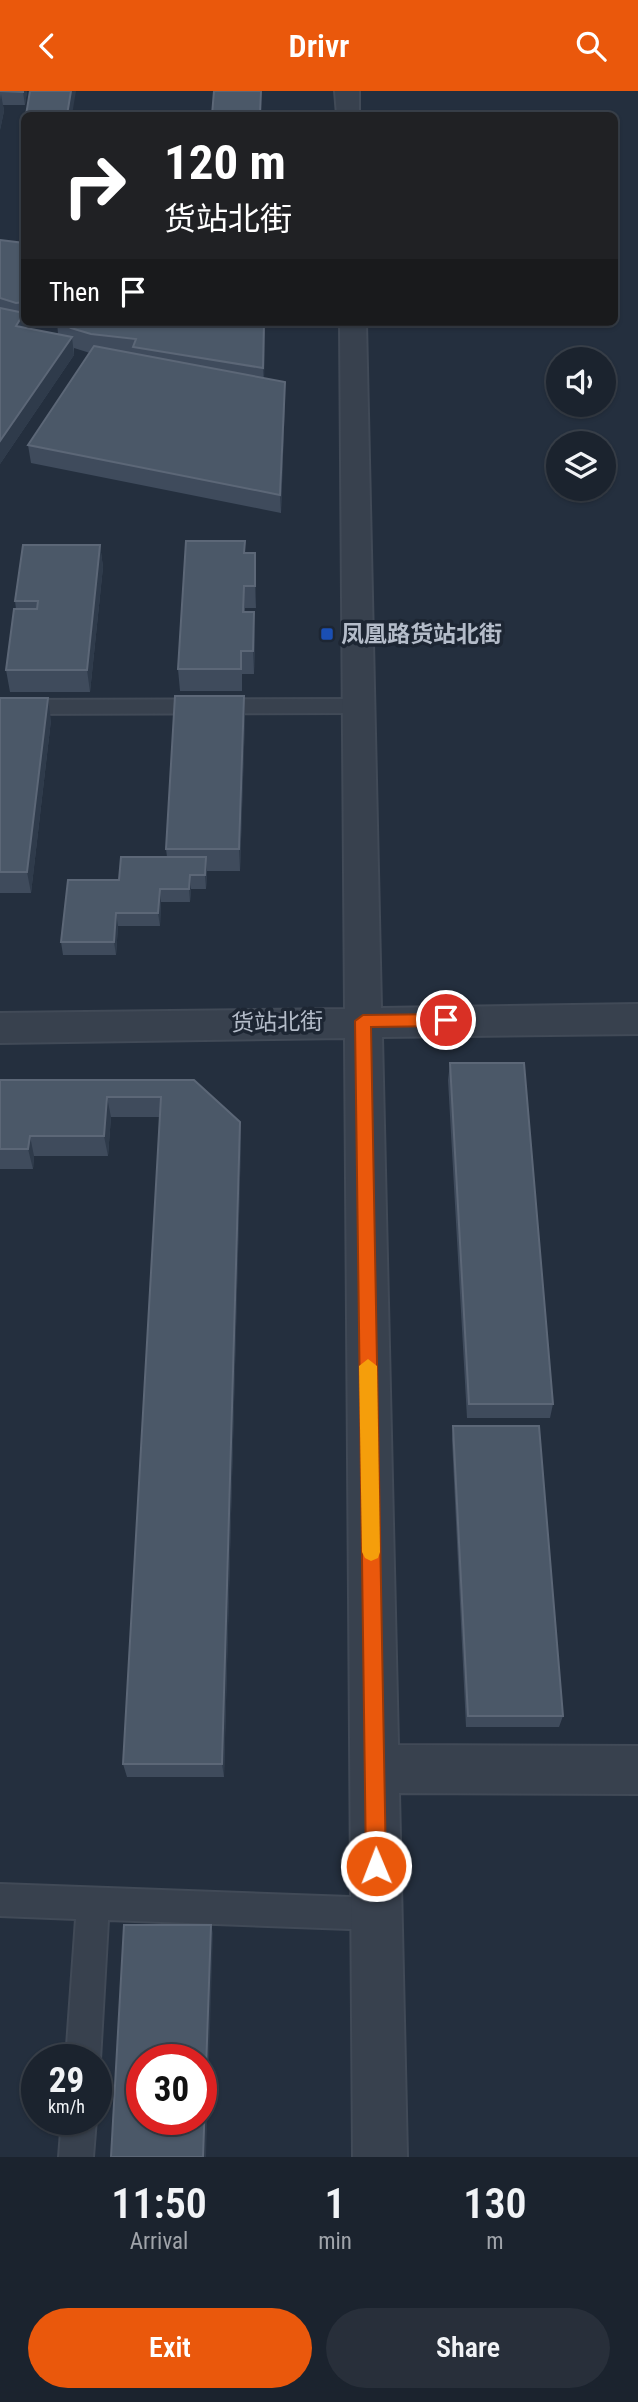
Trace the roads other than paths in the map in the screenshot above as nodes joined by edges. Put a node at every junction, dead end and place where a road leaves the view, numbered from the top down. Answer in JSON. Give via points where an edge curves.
{"nodes":[{"id":1,"x":347,"y":91,"type":"edge"},
{"id":2,"x":348,"y":112,"type":"edge"},
{"id":3,"x":353,"y":326,"type":"edge"},
{"id":4,"x":359,"y":706,"type":"junction"},
{"id":5,"x":0,"y":707,"type":"edge"},
{"id":6,"x":638,"y":1019,"type":"edge"},
{"id":7,"x":363,"y":1021,"type":"junction"},
{"id":8,"x":0,"y":1028,"type":"edge"},
{"id":9,"x":374,"y":1769,"type":"junction"},
{"id":10,"x":638,"y":1770,"type":"edge"},
{"id":11,"x":0,"y":1901,"type":"edge"},
{"id":12,"x":93,"y":1904,"type":"junction"},
{"id":13,"x":377,"y":1915,"type":"junction"},
{"id":14,"x":84,"y":2044,"type":"edge"},
{"id":15,"x":78,"y":2135,"type":"edge"},
{"id":16,"x":76,"y":2157,"type":"edge"},
{"id":17,"x":380,"y":2157,"type":"edge"}],
"edges":[{"from":1,"to":2,"type":"street"},
{"from":3,"to":4,"type":"street"},
{"from":4,"to":5,"type":"lane"},
{"from":4,"to":7,"type":"street"},
{"from":6,"to":7,"type":"street","name":"货站北街"},
{"from":7,"to":8,"type":"street","name":"货站北街"},
{"from":7,"to":9,"type":"street"},
{"from":9,"to":10,"type":"street"},
{"from":9,"to":13,"type":"street"},
{"from":11,"to":12,"type":"lane"},
{"from":12,"to":13,"type":"lane"},
{"from":12,"to":14,"type":"lane"},
{"from":13,"to":17,"type":"street"},
{"from":15,"to":16,"type":"lane"}]}
